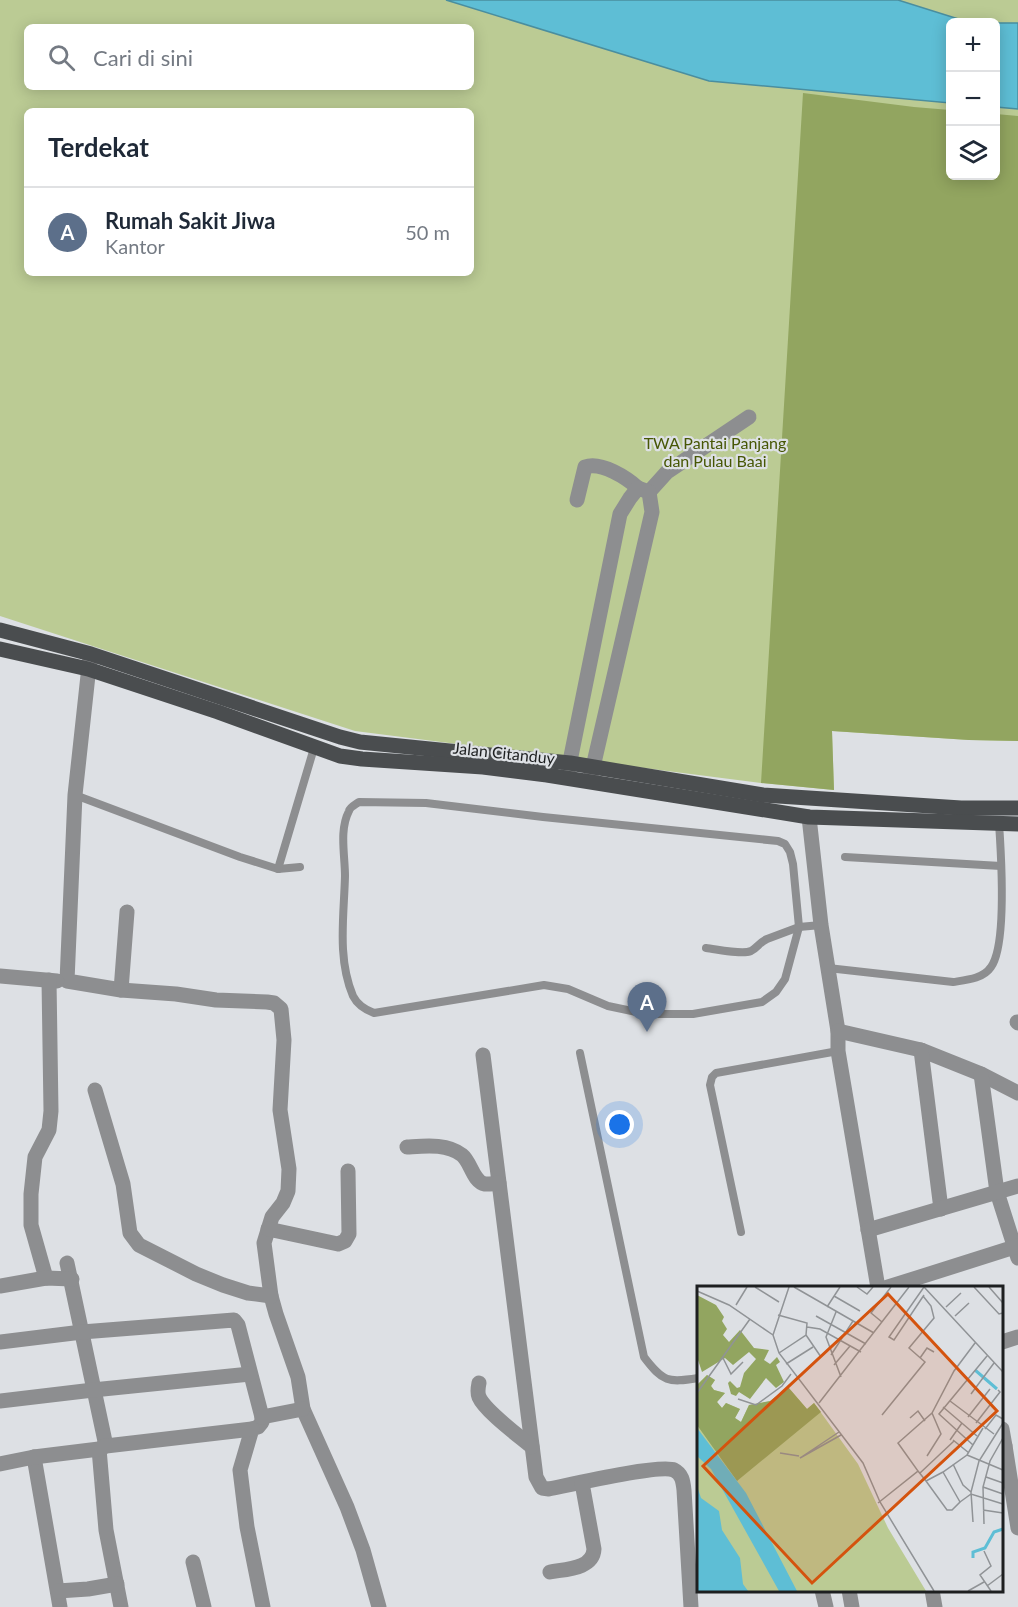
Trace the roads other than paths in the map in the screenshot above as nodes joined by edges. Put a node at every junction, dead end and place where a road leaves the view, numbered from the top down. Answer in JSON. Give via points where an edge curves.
{"nodes":[{"id":1,"x":749,"y":417,"type":"dead end"},
{"id":2,"x":643,"y":490,"type":"junction"},
{"id":3,"x":577,"y":500,"type":"dead end"},
{"id":4,"x":0,"y":630,"type":"edge"},
{"id":5,"x":0,"y":649,"type":"edge"},
{"id":6,"x":91,"y":654,"type":"junction"},
{"id":7,"x":88,"y":669,"type":"junction"},
{"id":8,"x":314,"y":748,"type":"junction"},
{"id":9,"x":570,"y":763,"type":"junction"},
{"id":10,"x":591,"y":775,"type":"junction"},
{"id":11,"x":566,"y":779,"type":"junction"},
{"id":12,"x":75,"y":795,"type":"junction"},
{"id":13,"x":1018,"y":808,"type":"edge"},
{"id":14,"x":809,"y":817,"type":"junction"},
{"id":15,"x":999,"y":823,"type":"junction"},
{"id":16,"x":1018,"y":824,"type":"edge"},
{"id":17,"x":845,"y":857,"type":"dead end"},
{"id":18,"x":1001,"y":866,"type":"junction"},
{"id":19,"x":300,"y":867,"type":"dead end"},
{"id":20,"x":278,"y":869,"type":"junction"},
{"id":21,"x":127,"y":912,"type":"dead end"},
{"id":22,"x":821,"y":925,"type":"junction"},
{"id":23,"x":799,"y":927,"type":"junction"},
{"id":24,"x":706,"y":948,"type":"dead end"},
{"id":25,"x":828,"y":968,"type":"junction"},
{"id":26,"x":0,"y":976,"type":"edge"},
{"id":27,"x":49,"y":980,"type":"junction"},
{"id":28,"x":66,"y":981,"type":"junction"},
{"id":29,"x":121,"y":990,"type":"junction"},
{"id":30,"x":838,"y":1031,"type":"junction"},
{"id":31,"x":921,"y":1050,"type":"junction"},
{"id":32,"x":838,"y":1051,"type":"junction"},
{"id":33,"x":580,"y":1053,"type":"dead end"},
{"id":34,"x":483,"y":1055,"type":"dead end"},
{"id":35,"x":981,"y":1074,"type":"junction"},
{"id":36,"x":95,"y":1089,"type":"dead end"},
{"id":37,"x":1018,"y":1093,"type":"edge"},
{"id":38,"x":407,"y":1147,"type":"dead end"},
{"id":39,"x":348,"y":1171,"type":"dead end"},
{"id":40,"x":499,"y":1184,"type":"junction"},
{"id":41,"x":1018,"y":1186,"type":"edge"},
{"id":42,"x":997,"y":1192,"type":"junction"},
{"id":43,"x":941,"y":1209,"type":"junction"},
{"id":44,"x":268,"y":1229,"type":"junction"},
{"id":45,"x":868,"y":1230,"type":"junction"},
{"id":46,"x":741,"y":1232,"type":"dead end"},
{"id":47,"x":1017,"y":1251,"type":"edge"},
{"id":48,"x":67,"y":1263,"type":"dead end"},
{"id":49,"x":46,"y":1278,"type":"junction"},
{"id":50,"x":72,"y":1279,"type":"junction"},
{"id":51,"x":0,"y":1286,"type":"edge"},
{"id":52,"x":878,"y":1286,"type":"edge"},
{"id":53,"x":889,"y":1286,"type":"edge"},
{"id":54,"x":271,"y":1296,"type":"junction"},
{"id":55,"x":82,"y":1332,"type":"junction"},
{"id":56,"x":1018,"y":1337,"type":"edge"},
{"id":57,"x":0,"y":1342,"type":"edge"},
{"id":58,"x":1003,"y":1342,"type":"edge"},
{"id":59,"x":250,"y":1374,"type":"junction"},
{"id":60,"x":697,"y":1378,"type":"edge"},
{"id":61,"x":479,"y":1383,"type":"dead end"},
{"id":62,"x":93,"y":1390,"type":"junction"},
{"id":63,"x":0,"y":1401,"type":"edge"},
{"id":64,"x":303,"y":1409,"type":"junction"},
{"id":65,"x":257,"y":1423,"type":"junction"},
{"id":66,"x":102,"y":1447,"type":"junction"},
{"id":67,"x":532,"y":1447,"type":"junction"},
{"id":68,"x":1003,"y":1447,"type":"edge"},
{"id":69,"x":34,"y":1457,"type":"junction"},
{"id":70,"x":0,"y":1464,"type":"edge"},
{"id":71,"x":1014,"y":1477,"type":"edge"},
{"id":72,"x":582,"y":1483,"type":"junction"},
{"id":73,"x":1018,"y":1528,"type":"edge"},
{"id":74,"x":193,"y":1562,"type":"dead end"},
{"id":75,"x":550,"y":1572,"type":"dead end"},
{"id":76,"x":117,"y":1584,"type":"junction"},
{"id":77,"x":58,"y":1591,"type":"junction"},
{"id":78,"x":822,"y":1592,"type":"edge"},
{"id":79,"x":849,"y":1592,"type":"edge"},
{"id":80,"x":932,"y":1592,"type":"edge"},
{"id":81,"x":60,"y":1607,"type":"edge"},
{"id":82,"x":121,"y":1607,"type":"edge"},
{"id":83,"x":204,"y":1607,"type":"edge"},
{"id":84,"x":263,"y":1607,"type":"edge"},
{"id":85,"x":379,"y":1607,"type":"edge"},
{"id":86,"x":692,"y":1607,"type":"edge"},
{"id":87,"x":826,"y":1607,"type":"edge"},
{"id":88,"x":852,"y":1607,"type":"edge"},
{"id":89,"x":935,"y":1607,"type":"edge"}],
"edges":[{"from":1,"to":2,"type":"street"},
{"from":2,"to":3,"type":"street","via":[[620,475],[590,465],[585,467]]},
{"from":2,"to":9,"type":"street","via":[[630,498],[621,514]]},
{"from":2,"to":10,"type":"street","via":[[652,512]]},
{"from":4,"to":6,"type":"main road","name":"Jalan Citanduy"},
{"from":5,"to":7,"type":"main road","name":"Jalan Citanduy"},
{"from":6,"to":7,"type":"street"},
{"from":6,"to":9,"type":"main road","name":"Jalan Citanduy","via":[[360,742]]},
{"from":7,"to":8,"type":"main road","name":"Jalan Citanduy"},
{"from":7,"to":12,"type":"street"},
{"from":8,"to":11,"type":"main road","name":"Jalan Citanduy","via":[[362,759],[483,767]]},
{"from":8,"to":20,"type":"lane"},
{"from":9,"to":10,"type":"main road","name":"Jalan Citanduy"},
{"from":9,"to":11,"type":"street"},
{"from":10,"to":11,"type":"main road","name":"Jalan Citanduy"},
{"from":10,"to":13,"type":"main road","name":"Jalan Citanduy","via":[[763,795]]},
{"from":10,"to":14,"type":"main road","name":"Jalan Citanduy"},
{"from":12,"to":20,"type":"lane"},
{"from":12,"to":28,"type":"street"},
{"from":14,"to":15,"type":"main road","name":"Jalan Citanduy"},
{"from":14,"to":22,"type":"street"},
{"from":15,"to":16,"type":"main road","name":"Jalan Citanduy"},
{"from":15,"to":18,"type":"lane"},
{"from":17,"to":18,"type":"lane"},
{"from":18,"to":25,"type":"lane","via":[[998,951],[992,967],[983,974],[953,982]]},
{"from":19,"to":20,"type":"lane"},
{"from":21,"to":29,"type":"street"},
{"from":22,"to":23,"type":"lane"},
{"from":22,"to":25,"type":"street"},
{"from":23,"to":23,"type":"lane","via":[[785,979],[762,1002],[693,1014],[646,1014],[544,985],[374,1013],[354,999],[344,957],[344,829],[349,809],[359,802],[426,803],[778,841],[790,852]]},
{"from":23,"to":24,"type":"lane","via":[[762,941],[746,953]]},
{"from":25,"to":30,"type":"street"},
{"from":26,"to":27,"type":"street"},
{"from":27,"to":28,"type":"street"},
{"from":27,"to":49,"type":"street","via":[[51,1110],[49,1130],[35,1157],[31,1194],[31,1225]]},
{"from":28,"to":29,"type":"street"},
{"from":29,"to":44,"type":"street","via":[[267,1002],[281,1009],[284,1040],[280,1110],[289,1169],[288,1191]]},
{"from":30,"to":31,"type":"street"},
{"from":30,"to":32,"type":"street"},
{"from":31,"to":35,"type":"street"},
{"from":31,"to":43,"type":"street"},
{"from":32,"to":45,"type":"street"},
{"from":32,"to":46,"type":"lane","via":[[716,1073],[712,1077],[710,1085]]},
{"from":33,"to":60,"type":"lane","via":[[644,1357],[657,1374],[668,1380]]},
{"from":34,"to":40,"type":"street"},
{"from":35,"to":37,"type":"street"},
{"from":35,"to":42,"type":"street"},
{"from":36,"to":54,"type":"street","via":[[123,1184],[130,1233],[139,1245],[224,1285]]},
{"from":38,"to":40,"type":"street","via":[[442,1146],[453,1150],[470,1164],[479,1182]]},
{"from":39,"to":44,"type":"street","via":[[349,1234],[345,1241],[338,1244]]},
{"from":40,"to":67,"type":"street"},
{"from":41,"to":42,"type":"street"},
{"from":42,"to":43,"type":"street"},
{"from":42,"to":47,"type":"street"},
{"from":43,"to":45,"type":"street"},
{"from":44,"to":54,"type":"street","via":[[264,1243]]},
{"from":45,"to":52,"type":"street"},
{"from":47,"to":53,"type":"street"},
{"from":48,"to":50,"type":"street"},
{"from":49,"to":50,"type":"street"},
{"from":49,"to":51,"type":"street"},
{"from":50,"to":55,"type":"street"},
{"from":54,"to":64,"type":"street","via":[[298,1377]]},
{"from":55,"to":57,"type":"street"},
{"from":55,"to":59,"type":"street","via":[[234,1320]]},
{"from":55,"to":62,"type":"street"},
{"from":56,"to":58,"type":"street"},
{"from":59,"to":62,"type":"street"},
{"from":59,"to":65,"type":"street"},
{"from":61,"to":67,"type":"street","via":[[480,1399],[487,1409]]},
{"from":62,"to":63,"type":"street"},
{"from":62,"to":66,"type":"street"},
{"from":64,"to":65,"type":"street"},
{"from":64,"to":85,"type":"street","via":[[347,1507]]},
{"from":65,"to":66,"type":"street"},
{"from":65,"to":84,"type":"street","via":[[240,1470]]},
{"from":66,"to":69,"type":"street"},
{"from":66,"to":76,"type":"street","via":[[105,1530]]},
{"from":67,"to":72,"type":"street","via":[[536,1477],[542,1488]]},
{"from":68,"to":71,"type":"street"},
{"from":69,"to":70,"type":"street"},
{"from":69,"to":77,"type":"street"},
{"from":71,"to":73,"type":"street"},
{"from":72,"to":75,"type":"street","via":[[594,1556],[584,1564]]},
{"from":72,"to":86,"type":"street","via":[[667,1468],[679,1474],[684,1490]]},
{"from":74,"to":83,"type":"street"},
{"from":76,"to":77,"type":"street"},
{"from":76,"to":82,"type":"street"},
{"from":77,"to":81,"type":"street"},
{"from":78,"to":87,"type":"street"},
{"from":79,"to":88,"type":"street"},
{"from":80,"to":89,"type":"street"}]}
